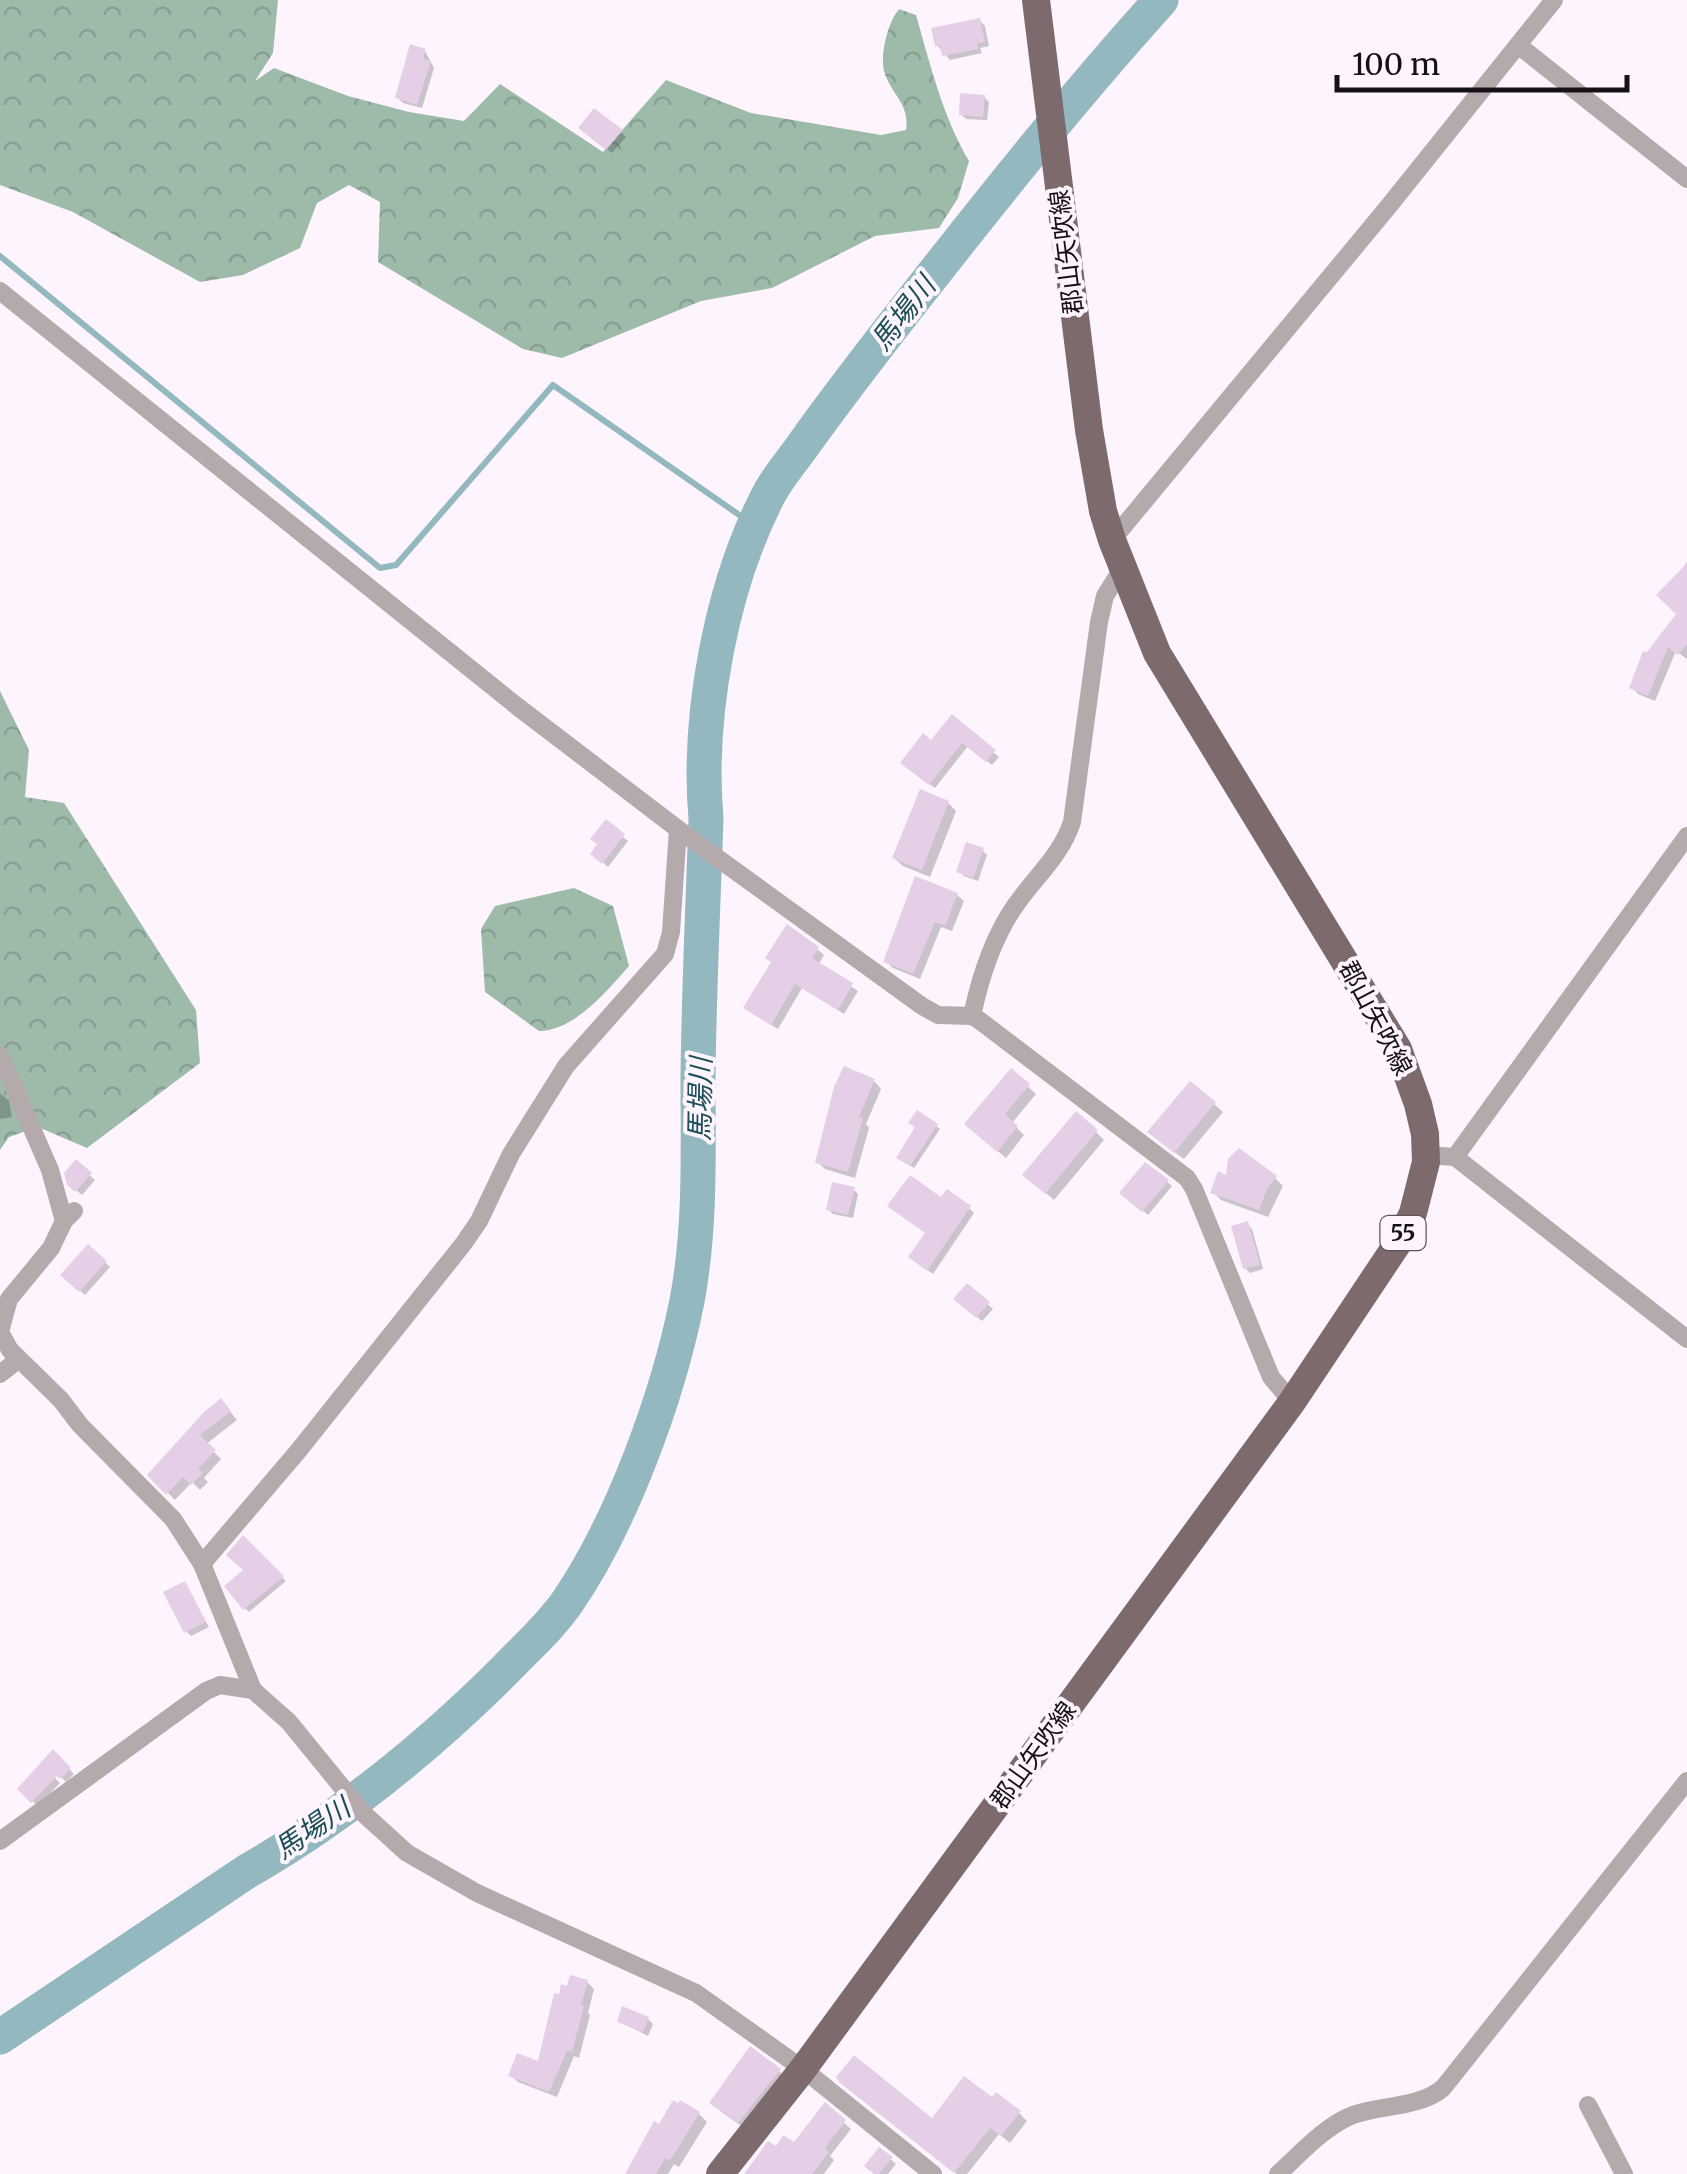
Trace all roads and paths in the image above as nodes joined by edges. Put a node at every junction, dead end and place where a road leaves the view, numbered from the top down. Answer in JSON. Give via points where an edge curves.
{"nodes":[{"id":1,"x":1036,"y":0,"type":"edge"},
{"id":2,"x":1554,"y":0,"type":"edge"},
{"id":3,"x":1518,"y":46,"type":"junction"},
{"id":4,"x":1687,"y":179,"type":"edge"},
{"id":5,"x":0,"y":290,"type":"edge"},
{"id":6,"x":1112,"y":540,"type":"junction"},
{"id":7,"x":1123,"y":567,"type":"junction"},
{"id":8,"x":682,"y":832,"type":"junction"},
{"id":9,"x":1687,"y":836,"type":"edge"},
{"id":10,"x":972,"y":1016,"type":"junction"},
{"id":11,"x":0,"y":1056,"type":"edge"},
{"id":12,"x":1426,"y":1155,"type":"junction"},
{"id":13,"x":1455,"y":1157,"type":"junction"},
{"id":14,"x":1687,"y":1339,"type":"edge"},
{"id":15,"x":19,"y":1360,"type":"junction"},
{"id":16,"x":0,"y":1374,"type":"edge"},
{"id":17,"x":1292,"y":1402,"type":"junction"},
{"id":18,"x":202,"y":1564,"type":"junction"},
{"id":19,"x":253,"y":1690,"type":"junction"},
{"id":20,"x":1687,"y":1781,"type":"edge"},
{"id":21,"x":0,"y":1841,"type":"edge"},
{"id":22,"x":803,"y":2069,"type":"junction"},
{"id":23,"x":1588,"y":2105,"type":"dead end"},
{"id":24,"x":720,"y":2174,"type":"edge"},
{"id":25,"x":934,"y":2174,"type":"edge"},
{"id":26,"x":1278,"y":2174,"type":"edge"},
{"id":27,"x":1624,"y":2174,"type":"edge"}],
"edges":[{"from":1,"to":6,"type":"main road","name":"郡山矢吹線","number":"55","via":[[1089,430]]},
{"from":2,"to":3,"type":"street"},
{"from":3,"to":4,"type":"street"},
{"from":3,"to":6,"type":"street"},
{"from":5,"to":8,"type":"street"},
{"from":6,"to":7,"type":"main road","name":"郡山矢吹線","number":"55"},
{"from":7,"to":10,"type":"street","via":[[1099,622],[1066,840],[1013,908],[980,976]]},
{"from":7,"to":12,"type":"main road","name":"郡山矢吹線","number":"55","via":[[1157,653],[1398,1049],[1418,1104]]},
{"from":8,"to":10,"type":"street","via":[[922,1006],[938,1015]]},
{"from":8,"to":18,"type":"street","via":[[666,954],[566,1066],[479,1221],[420,1302]]},
{"from":9,"to":13,"type":"street"},
{"from":10,"to":17,"type":"street","via":[[1186,1178],[1271,1377]]},
{"from":11,"to":15,"type":"street","via":[[69,1216],[9,1299],[0,1332]]},
{"from":12,"to":13,"type":"street"},
{"from":12,"to":17,"type":"main road","name":"郡山矢吹線","number":"55","via":[[1398,1244]]},
{"from":13,"to":14,"type":"street"},
{"from":15,"to":16,"type":"street"},
{"from":15,"to":18,"type":"street","via":[[173,1519]]},
{"from":17,"to":22,"type":"main road","name":"郡山矢吹線","number":"55"},
{"from":18,"to":19,"type":"street"},
{"from":19,"to":21,"type":"street","via":[[220,1684],[206,1691]]},
{"from":19,"to":22,"type":"street","via":[[289,1722],[364,1814],[422,1864],[696,1992]]},
{"from":20,"to":26,"type":"street","via":[[1443,2088],[1351,2116]]},
{"from":22,"to":24,"type":"main road","name":"郡山矢吹線","number":"55"},
{"from":22,"to":25,"type":"street"},
{"from":23,"to":27,"type":"street"}]}
